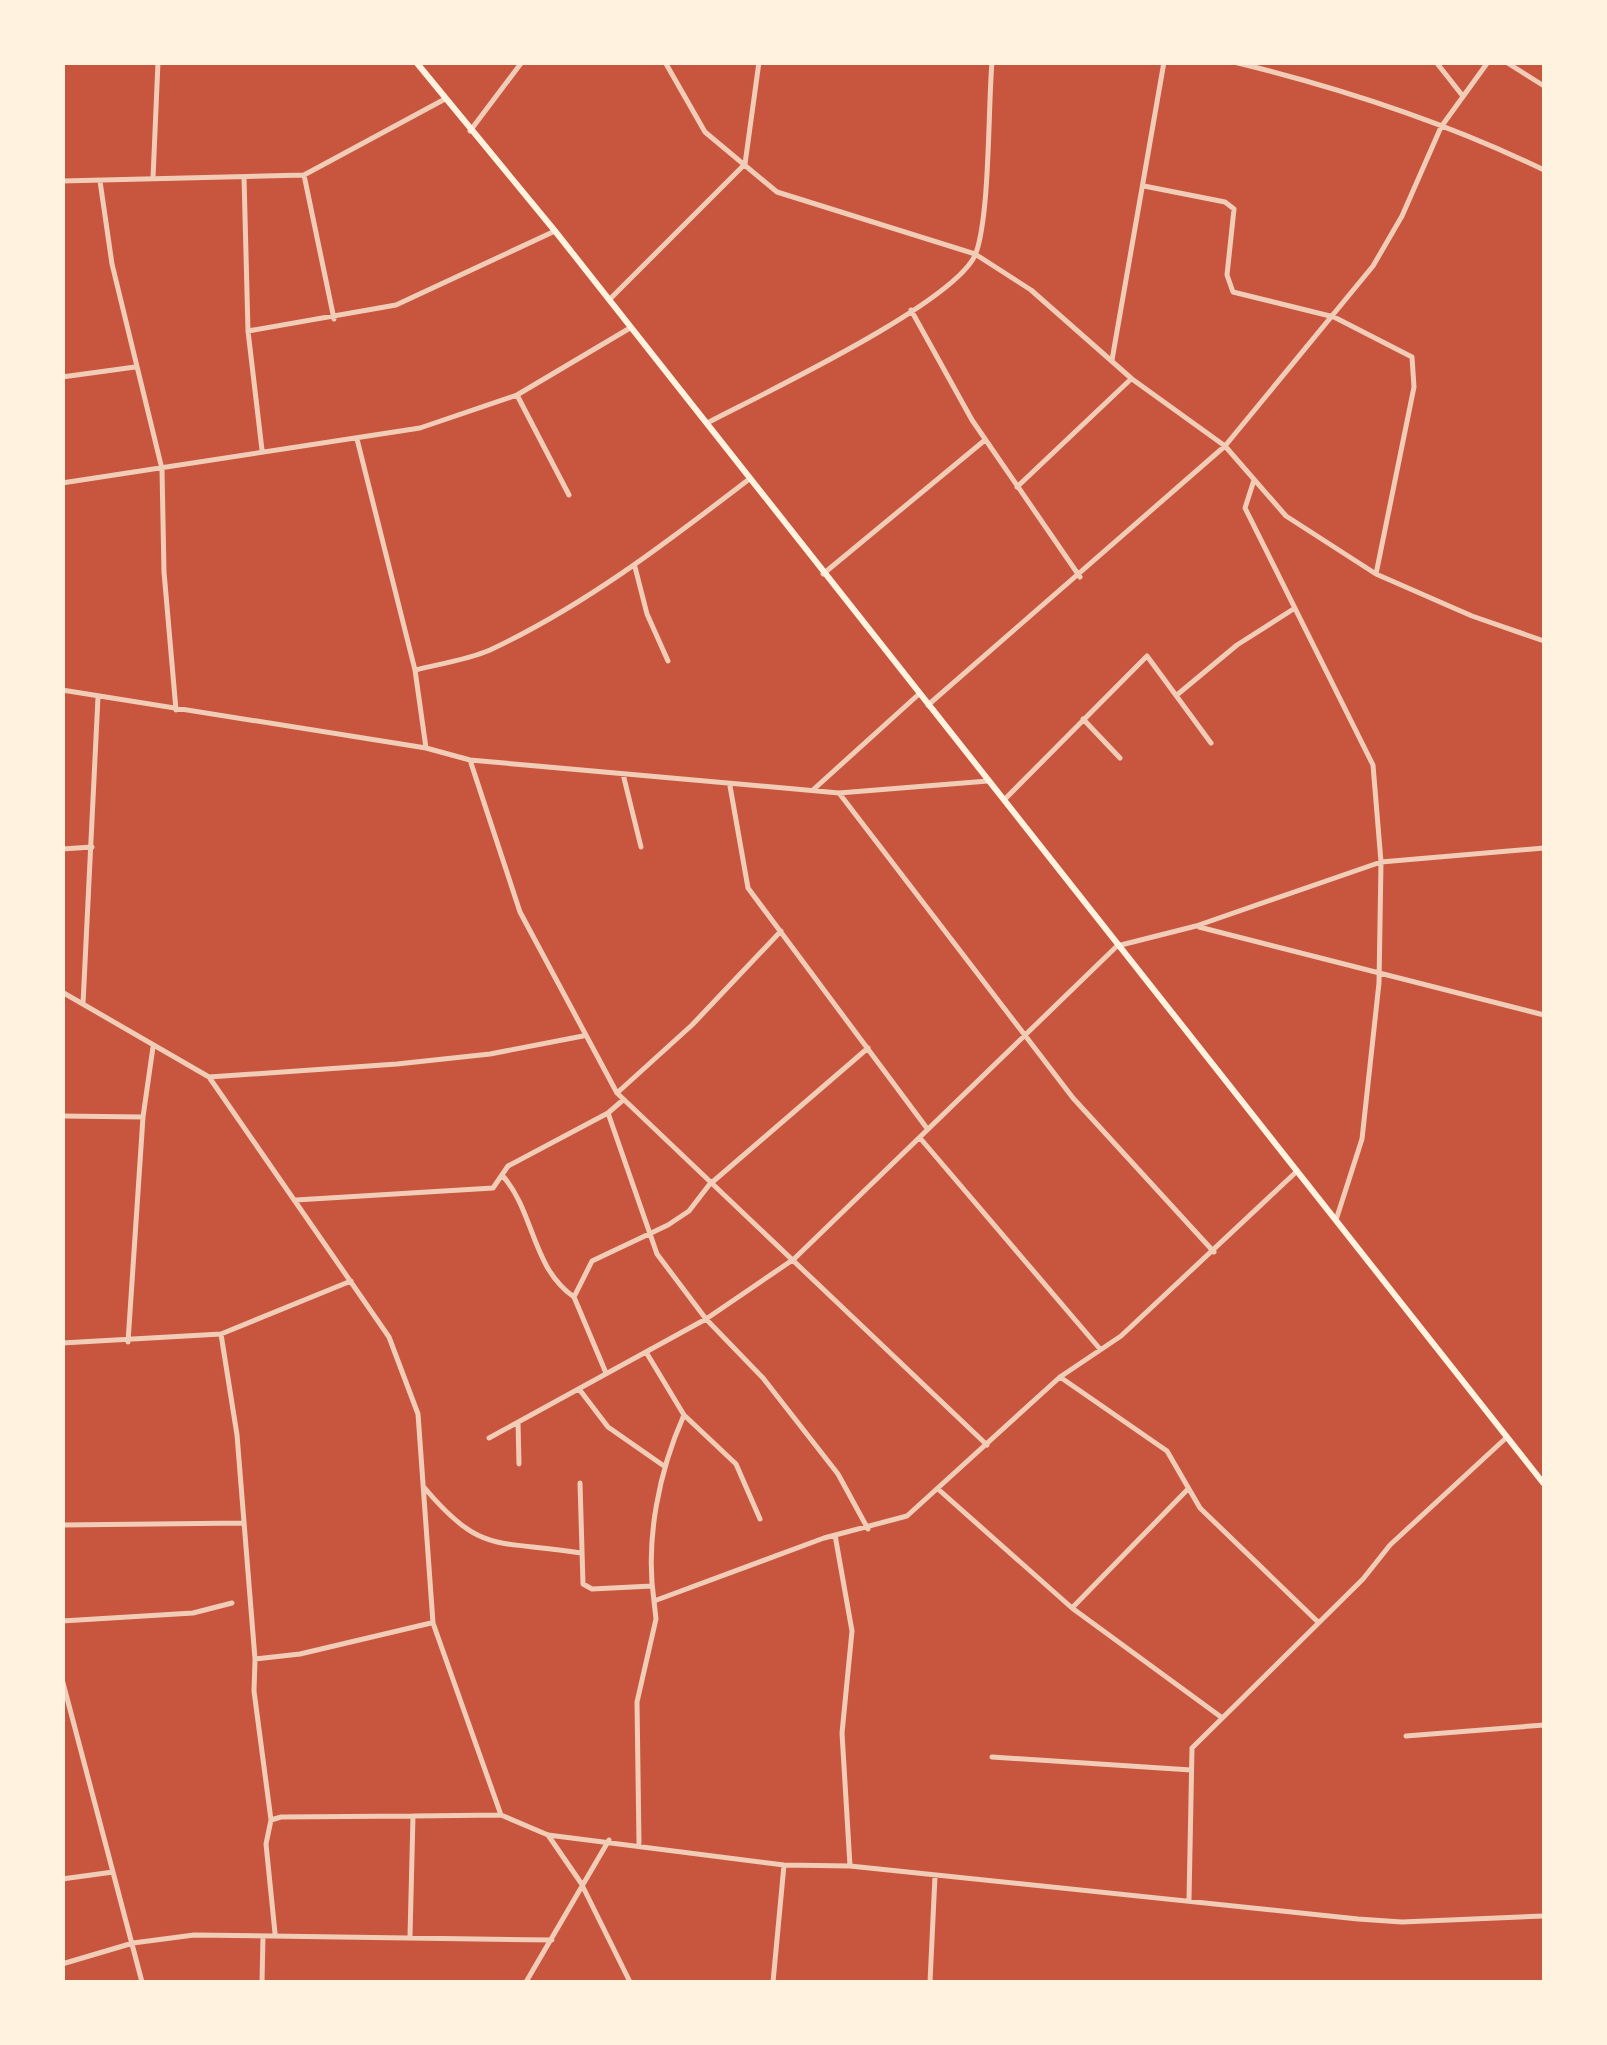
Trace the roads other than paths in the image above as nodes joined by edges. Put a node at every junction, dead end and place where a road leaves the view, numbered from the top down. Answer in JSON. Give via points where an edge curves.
{"nodes":[{"id":1,"x":158,"y":62,"type":"edge"},
{"id":2,"x":416,"y":62,"type":"edge"},
{"id":3,"x":522,"y":62,"type":"edge"},
{"id":4,"x":666,"y":62,"type":"edge"},
{"id":5,"x":759,"y":62,"type":"edge"},
{"id":6,"x":992,"y":62,"type":"edge"},
{"id":7,"x":1164,"y":62,"type":"edge"},
{"id":8,"x":1234,"y":62,"type":"edge"},
{"id":9,"x":1436,"y":62,"type":"edge"},
{"id":10,"x":1488,"y":62,"type":"edge"},
{"id":11,"x":1506,"y":62,"type":"edge"},
{"id":12,"x":1544,"y":86,"type":"edge"},
{"id":13,"x":1462,"y":95,"type":"junction"},
{"id":14,"x":445,"y":99,"type":"junction"},
{"id":15,"x":1440,"y":127,"type":"junction"},
{"id":16,"x":470,"y":131,"type":"junction"},
{"id":17,"x":745,"y":164,"type":"junction"},
{"id":18,"x":1544,"y":170,"type":"edge"},
{"id":19,"x":304,"y":175,"type":"junction"},
{"id":20,"x":244,"y":176,"type":"junction"},
{"id":21,"x":153,"y":178,"type":"junction"},
{"id":22,"x":100,"y":180,"type":"junction"},
{"id":23,"x":62,"y":181,"type":"edge"},
{"id":24,"x":1144,"y":186,"type":"junction"},
{"id":25,"x":555,"y":231,"type":"junction"},
{"id":26,"x":975,"y":254,"type":"junction"},
{"id":27,"x":609,"y":300,"type":"junction"},
{"id":28,"x":911,"y":310,"type":"junction"},
{"id":29,"x":1334,"y":317,"type":"junction"},
{"id":30,"x":334,"y":319,"type":"junction"},
{"id":31,"x":630,"y":328,"type":"junction"},
{"id":32,"x":248,"y":331,"type":"junction"},
{"id":33,"x":1112,"y":361,"type":"junction"},
{"id":34,"x":135,"y":367,"type":"junction"},
{"id":35,"x":62,"y":377,"type":"edge"},
{"id":36,"x":1132,"y":379,"type":"junction"},
{"id":37,"x":517,"y":395,"type":"junction"},
{"id":38,"x":705,"y":424,"type":"junction"},
{"id":39,"x":357,"y":439,"type":"junction"},
{"id":40,"x":986,"y":440,"type":"junction"},
{"id":41,"x":1225,"y":446,"type":"junction"},
{"id":42,"x":262,"y":450,"type":"junction"},
{"id":43,"x":162,"y":469,"type":"junction"},
{"id":44,"x":748,"y":480,"type":"junction"},
{"id":45,"x":1254,"y":480,"type":"junction"},
{"id":46,"x":62,"y":483,"type":"edge"},
{"id":47,"x":1017,"y":487,"type":"junction"},
{"id":48,"x":569,"y":495,"type":"dead end"},
{"id":49,"x":635,"y":566,"type":"junction"},
{"id":50,"x":823,"y":574,"type":"junction"},
{"id":51,"x":1376,"y":574,"type":"junction"},
{"id":52,"x":1080,"y":577,"type":"junction"},
{"id":53,"x":1296,"y":608,"type":"junction"},
{"id":54,"x":1544,"y":641,"type":"edge"},
{"id":55,"x":668,"y":661,"type":"dead end"},
{"id":56,"x":415,"y":670,"type":"junction"},
{"id":57,"x":62,"y":690,"type":"edge"},
{"id":58,"x":919,"y":694,"type":"junction"},
{"id":59,"x":1178,"y":694,"type":"junction"},
{"id":60,"x":98,"y":696,"type":"junction"},
{"id":61,"x":928,"y":705,"type":"junction"},
{"id":62,"x":176,"y":710,"type":"junction"},
{"id":63,"x":1082,"y":718,"type":"junction"},
{"id":64,"x":1211,"y":743,"type":"dead end"},
{"id":65,"x":426,"y":748,"type":"junction"},
{"id":66,"x":1120,"y":758,"type":"dead end"},
{"id":67,"x":470,"y":760,"type":"junction"},
{"id":68,"x":623,"y":774,"type":"junction"},
{"id":69,"x":988,"y":780,"type":"junction"},
{"id":70,"x":730,"y":786,"type":"junction"},
{"id":71,"x":813,"y":789,"type":"junction"},
{"id":72,"x":839,"y":793,"type":"junction"},
{"id":73,"x":1004,"y":800,"type":"junction"},
{"id":74,"x":92,"y":847,"type":"junction"},
{"id":75,"x":642,"y":847,"type":"dead end"},
{"id":76,"x":62,"y":848,"type":"edge"},
{"id":77,"x":1544,"y":848,"type":"edge"},
{"id":78,"x":1381,"y":862,"type":"junction"},
{"id":79,"x":1196,"y":926,"type":"junction"},
{"id":80,"x":781,"y":930,"type":"junction"},
{"id":81,"x":1117,"y":946,"type":"junction"},
{"id":82,"x":1379,"y":974,"type":"junction"},
{"id":83,"x":62,"y":992,"type":"edge"},
{"id":84,"x":82,"y":1004,"type":"junction"},
{"id":85,"x":1544,"y":1015,"type":"edge"},
{"id":86,"x":583,"y":1036,"type":"junction"},
{"id":87,"x":1024,"y":1038,"type":"junction"},
{"id":88,"x":153,"y":1046,"type":"junction"},
{"id":89,"x":868,"y":1048,"type":"junction"},
{"id":90,"x":209,"y":1077,"type":"junction"},
{"id":91,"x":617,"y":1093,"type":"junction"},
{"id":92,"x":623,"y":1100,"type":"junction"},
{"id":93,"x":608,"y":1113,"type":"junction"},
{"id":94,"x":62,"y":1116,"type":"edge"},
{"id":95,"x":143,"y":1117,"type":"junction"},
{"id":96,"x":926,"y":1128,"type":"junction"},
{"id":97,"x":920,"y":1138,"type":"junction"},
{"id":98,"x":1295,"y":1173,"type":"junction"},
{"id":99,"x":502,"y":1175,"type":"junction"},
{"id":100,"x":709,"y":1185,"type":"junction"},
{"id":101,"x":295,"y":1200,"type":"junction"},
{"id":102,"x":1335,"y":1223,"type":"junction"},
{"id":103,"x":650,"y":1234,"type":"junction"},
{"id":104,"x":1214,"y":1252,"type":"junction"},
{"id":105,"x":794,"y":1259,"type":"junction"},
{"id":106,"x":351,"y":1281,"type":"junction"},
{"id":107,"x":574,"y":1297,"type":"junction"},
{"id":108,"x":706,"y":1318,"type":"junction"},
{"id":109,"x":221,"y":1334,"type":"junction"},
{"id":110,"x":128,"y":1343,"type":"junction"},
{"id":111,"x":62,"y":1344,"type":"edge"},
{"id":112,"x":1100,"y":1349,"type":"junction"},
{"id":113,"x":646,"y":1352,"type":"junction"},
{"id":114,"x":606,"y":1373,"type":"junction"},
{"id":115,"x":1060,"y":1377,"type":"junction"},
{"id":116,"x":579,"y":1389,"type":"junction"},
{"id":117,"x":684,"y":1415,"type":"junction"},
{"id":118,"x":518,"y":1422,"type":"junction"},
{"id":119,"x":1508,"y":1437,"type":"junction"},
{"id":120,"x":489,"y":1438,"type":"dead end"},
{"id":121,"x":987,"y":1445,"type":"junction"},
{"id":122,"x":520,"y":1464,"type":"dead end"},
{"id":123,"x":665,"y":1466,"type":"junction"},
{"id":124,"x":580,"y":1483,"type":"dead end"},
{"id":125,"x":1544,"y":1484,"type":"edge"},
{"id":126,"x":422,"y":1485,"type":"junction"},
{"id":127,"x":1188,"y":1488,"type":"junction"},
{"id":128,"x":938,"y":1489,"type":"junction"},
{"id":129,"x":760,"y":1519,"type":"dead end"},
{"id":130,"x":245,"y":1522,"type":"junction"},
{"id":131,"x":62,"y":1525,"type":"edge"},
{"id":132,"x":868,"y":1530,"type":"junction"},
{"id":133,"x":836,"y":1534,"type":"junction"},
{"id":134,"x":582,"y":1553,"type":"junction"},
{"id":135,"x":652,"y":1586,"type":"junction"},
{"id":136,"x":654,"y":1601,"type":"junction"},
{"id":137,"x":232,"y":1603,"type":"dead end"},
{"id":138,"x":1072,"y":1608,"type":"junction"},
{"id":139,"x":62,"y":1621,"type":"edge"},
{"id":140,"x":1318,"y":1622,"type":"junction"},
{"id":141,"x":432,"y":1623,"type":"junction"},
{"id":142,"x":255,"y":1658,"type":"junction"},
{"id":143,"x":62,"y":1679,"type":"edge"},
{"id":144,"x":1220,"y":1717,"type":"junction"},
{"id":145,"x":71,"y":1720,"type":"junction"},
{"id":146,"x":62,"y":1722,"type":"edge"},
{"id":147,"x":1544,"y":1725,"type":"edge"},
{"id":148,"x":1406,"y":1736,"type":"dead end"},
{"id":149,"x":992,"y":1757,"type":"dead end"},
{"id":150,"x":1191,"y":1770,"type":"junction"},
{"id":151,"x":501,"y":1815,"type":"junction"},
{"id":152,"x":412,"y":1816,"type":"junction"},
{"id":153,"x":271,"y":1820,"type":"junction"},
{"id":154,"x":548,"y":1835,"type":"junction"},
{"id":155,"x":608,"y":1840,"type":"junction"},
{"id":156,"x":639,"y":1843,"type":"junction"},
{"id":157,"x":784,"y":1865,"type":"junction"},
{"id":158,"x":850,"y":1866,"type":"junction"},
{"id":159,"x":113,"y":1872,"type":"junction"},
{"id":160,"x":935,"y":1875,"type":"junction"},
{"id":161,"x":62,"y":1879,"type":"edge"},
{"id":162,"x":581,"y":1883,"type":"junction"},
{"id":163,"x":1190,"y":1900,"type":"junction"},
{"id":164,"x":1544,"y":1916,"type":"edge"},
{"id":165,"x":276,"y":1933,"type":"junction"},
{"id":166,"x":262,"y":1935,"type":"junction"},
{"id":167,"x":410,"y":1937,"type":"junction"},
{"id":168,"x":552,"y":1940,"type":"junction"},
{"id":169,"x":133,"y":1943,"type":"junction"},
{"id":170,"x":62,"y":1964,"type":"edge"},
{"id":171,"x":142,"y":1982,"type":"edge"},
{"id":172,"x":262,"y":1982,"type":"edge"},
{"id":173,"x":526,"y":1982,"type":"edge"},
{"id":174,"x":630,"y":1982,"type":"edge"},
{"id":175,"x":773,"y":1982,"type":"edge"},
{"id":176,"x":930,"y":1982,"type":"edge"}],
"edges":[{"from":1,"to":21,"type":"street"},
{"from":2,"to":14,"type":"main road"},
{"from":3,"to":16,"type":"street"},
{"from":4,"to":17,"type":"street","via":[[706,132]]},
{"from":5,"to":17,"type":"street"},
{"from":6,"to":26,"type":"street"},
{"from":7,"to":24,"type":"street"},
{"from":8,"to":15,"type":"street","via":[[1350,92]]},
{"from":9,"to":13,"type":"street"},
{"from":10,"to":13,"type":"street"},
{"from":11,"to":12,"type":"street"},
{"from":13,"to":15,"type":"street"},
{"from":14,"to":16,"type":"main road"},
{"from":14,"to":19,"type":"street"},
{"from":15,"to":18,"type":"street"},
{"from":15,"to":29,"type":"street","via":[[1402,216]]},
{"from":16,"to":25,"type":"main road"},
{"from":17,"to":26,"type":"street","via":[[777,192],[812,206]]},
{"from":17,"to":27,"type":"street"},
{"from":19,"to":20,"type":"street"},
{"from":19,"to":30,"type":"street"},
{"from":20,"to":21,"type":"street"},
{"from":20,"to":32,"type":"street"},
{"from":21,"to":22,"type":"street"},
{"from":22,"to":23,"type":"street"},
{"from":22,"to":34,"type":"street"},
{"from":24,"to":29,"type":"street","via":[[1234,209],[1227,275],[1233,292]]},
{"from":24,"to":33,"type":"street"},
{"from":25,"to":27,"type":"main road"},
{"from":25,"to":30,"type":"street","via":[[396,305]]},
{"from":26,"to":28,"type":"street","via":[[956,279]]},
{"from":26,"to":33,"type":"street","via":[[1060,313]]},
{"from":27,"to":31,"type":"main road"},
{"from":28,"to":38,"type":"street"},
{"from":28,"to":40,"type":"street"},
{"from":29,"to":41,"type":"street"},
{"from":29,"to":51,"type":"street","via":[[1404,350],[1414,362]]},
{"from":30,"to":32,"type":"street"},
{"from":31,"to":37,"type":"street"},
{"from":31,"to":38,"type":"main road"},
{"from":32,"to":42,"type":"street"},
{"from":33,"to":36,"type":"street"},
{"from":34,"to":35,"type":"street"},
{"from":34,"to":43,"type":"street"},
{"from":36,"to":41,"type":"street"},
{"from":36,"to":47,"type":"street"},
{"from":37,"to":39,"type":"street","via":[[420,428]]},
{"from":37,"to":48,"type":"street"},
{"from":38,"to":44,"type":"main road"},
{"from":39,"to":42,"type":"street"},
{"from":39,"to":56,"type":"street"},
{"from":40,"to":47,"type":"street"},
{"from":40,"to":50,"type":"street"},
{"from":41,"to":45,"type":"street"},
{"from":41,"to":52,"type":"street"},
{"from":42,"to":43,"type":"street"},
{"from":43,"to":46,"type":"street"},
{"from":43,"to":62,"type":"street"},
{"from":44,"to":49,"type":"street"},
{"from":44,"to":50,"type":"main road"},
{"from":45,"to":51,"type":"street","via":[[1286,516]]},
{"from":45,"to":53,"type":"street","via":[[1245,508]]},
{"from":47,"to":52,"type":"street"},
{"from":49,"to":55,"type":"street","via":[[646,614]]},
{"from":49,"to":56,"type":"street","via":[[487,652]]},
{"from":50,"to":58,"type":"main road"},
{"from":51,"to":54,"type":"street"},
{"from":52,"to":61,"type":"street"},
{"from":53,"to":59,"type":"street"},
{"from":53,"to":78,"type":"street","via":[[1373,766]]},
{"from":56,"to":65,"type":"street"},
{"from":57,"to":60,"type":"street"},
{"from":58,"to":61,"type":"main road"},
{"from":58,"to":71,"type":"street"},
{"from":59,"to":63,"type":"street","via":[[1147,656]]},
{"from":59,"to":64,"type":"street"},
{"from":60,"to":62,"type":"street"},
{"from":60,"to":74,"type":"street"},
{"from":61,"to":69,"type":"main road"},
{"from":62,"to":65,"type":"street"},
{"from":63,"to":66,"type":"street"},
{"from":63,"to":73,"type":"street"},
{"from":65,"to":67,"type":"street"},
{"from":67,"to":68,"type":"street"},
{"from":67,"to":86,"type":"street","via":[[520,912]]},
{"from":68,"to":70,"type":"street"},
{"from":68,"to":75,"type":"street"},
{"from":69,"to":72,"type":"street"},
{"from":69,"to":73,"type":"main road"},
{"from":70,"to":71,"type":"street"},
{"from":70,"to":80,"type":"street","via":[[748,888]]},
{"from":71,"to":72,"type":"street"},
{"from":72,"to":87,"type":"street"},
{"from":73,"to":81,"type":"main road"},
{"from":74,"to":76,"type":"street"},
{"from":74,"to":84,"type":"street"},
{"from":77,"to":78,"type":"street"},
{"from":78,"to":79,"type":"street"},
{"from":78,"to":82,"type":"street"},
{"from":79,"to":81,"type":"street"},
{"from":79,"to":82,"type":"street"},
{"from":80,"to":89,"type":"street"},
{"from":80,"to":91,"type":"street"},
{"from":81,"to":87,"type":"street"},
{"from":81,"to":98,"type":"main road"},
{"from":82,"to":85,"type":"street"},
{"from":82,"to":102,"type":"street","via":[[1362,1139]]},
{"from":83,"to":84,"type":"street"},
{"from":84,"to":88,"type":"street"},
{"from":86,"to":90,"type":"street","via":[[453,1058]]},
{"from":86,"to":91,"type":"street"},
{"from":87,"to":96,"type":"street"},
{"from":87,"to":104,"type":"street"},
{"from":88,"to":90,"type":"street"},
{"from":88,"to":95,"type":"street"},
{"from":89,"to":96,"type":"street"},
{"from":89,"to":100,"type":"street"},
{"from":90,"to":101,"type":"street"},
{"from":91,"to":92,"type":"street"},
{"from":92,"to":93,"type":"street"},
{"from":92,"to":100,"type":"street"},
{"from":93,"to":99,"type":"street"},
{"from":93,"to":103,"type":"street"},
{"from":94,"to":95,"type":"street"},
{"from":95,"to":110,"type":"street"},
{"from":96,"to":97,"type":"street"},
{"from":97,"to":105,"type":"street"},
{"from":97,"to":112,"type":"street"},
{"from":98,"to":102,"type":"main road"},
{"from":98,"to":104,"type":"street"},
{"from":99,"to":101,"type":"street","via":[[483,1190]]},
{"from":99,"to":107,"type":"street","via":[[521,1202],[550,1273]]},
{"from":100,"to":103,"type":"street","via":[[688,1211]]},
{"from":100,"to":105,"type":"street"},
{"from":101,"to":106,"type":"street"},
{"from":102,"to":119,"type":"main road"},
{"from":103,"to":107,"type":"street","via":[[592,1260]]},
{"from":103,"to":108,"type":"street","via":[[656,1254]]},
{"from":104,"to":112,"type":"street"},
{"from":105,"to":108,"type":"street"},
{"from":105,"to":121,"type":"street"},
{"from":106,"to":109,"type":"street"},
{"from":106,"to":126,"type":"street","via":[[389,1337],[414,1399]]},
{"from":107,"to":114,"type":"street"},
{"from":108,"to":113,"type":"street"},
{"from":108,"to":132,"type":"street","via":[[838,1474]]},
{"from":109,"to":110,"type":"street"},
{"from":109,"to":130,"type":"street"},
{"from":110,"to":111,"type":"street"},
{"from":112,"to":115,"type":"street"},
{"from":113,"to":114,"type":"street"},
{"from":113,"to":117,"type":"street"},
{"from":114,"to":116,"type":"street"},
{"from":115,"to":121,"type":"street"},
{"from":115,"to":127,"type":"street","via":[[1167,1451]]},
{"from":116,"to":118,"type":"street"},
{"from":116,"to":123,"type":"street","via":[[608,1428]]},
{"from":117,"to":123,"type":"street"},
{"from":117,"to":129,"type":"street","via":[[736,1464]]},
{"from":118,"to":120,"type":"street"},
{"from":118,"to":122,"type":"street"},
{"from":119,"to":125,"type":"main road"},
{"from":119,"to":140,"type":"street"},
{"from":121,"to":128,"type":"street"},
{"from":123,"to":135,"type":"street"},
{"from":124,"to":134,"type":"street"},
{"from":126,"to":134,"type":"street","via":[[455,1524],[481,1540]]},
{"from":126,"to":141,"type":"street"},
{"from":127,"to":138,"type":"street"},
{"from":127,"to":140,"type":"street","via":[[1200,1508]]},
{"from":128,"to":132,"type":"street","via":[[907,1516]]},
{"from":128,"to":138,"type":"street"},
{"from":130,"to":131,"type":"street"},
{"from":130,"to":142,"type":"street"},
{"from":132,"to":133,"type":"street"},
{"from":133,"to":136,"type":"street"},
{"from":133,"to":158,"type":"street","via":[[852,1631],[842,1733]]},
{"from":134,"to":135,"type":"street","via":[[586,1588]]},
{"from":135,"to":136,"type":"street"},
{"from":136,"to":156,"type":"street","via":[[637,1702]]},
{"from":137,"to":139,"type":"street","via":[[193,1613]]},
{"from":138,"to":144,"type":"street"},
{"from":140,"to":144,"type":"street"},
{"from":141,"to":142,"type":"street","via":[[283,1658]]},
{"from":141,"to":151,"type":"street"},
{"from":142,"to":153,"type":"street"},
{"from":143,"to":145,"type":"street"},
{"from":144,"to":150,"type":"street","via":[[1192,1748]]},
{"from":145,"to":146,"type":"street"},
{"from":145,"to":159,"type":"street"},
{"from":147,"to":148,"type":"street"},
{"from":149,"to":150,"type":"street"},
{"from":150,"to":163,"type":"street"},
{"from":151,"to":152,"type":"street"},
{"from":151,"to":154,"type":"street"},
{"from":152,"to":153,"type":"street"},
{"from":152,"to":167,"type":"street"},
{"from":153,"to":165,"type":"street","via":[[266,1844]]},
{"from":154,"to":155,"type":"street"},
{"from":154,"to":162,"type":"street"},
{"from":155,"to":156,"type":"street"},
{"from":155,"to":162,"type":"street"},
{"from":156,"to":157,"type":"street"},
{"from":157,"to":158,"type":"street"},
{"from":157,"to":175,"type":"street"},
{"from":158,"to":160,"type":"street"},
{"from":159,"to":161,"type":"street"},
{"from":159,"to":169,"type":"street"},
{"from":160,"to":163,"type":"street"},
{"from":160,"to":176,"type":"street"},
{"from":162,"to":168,"type":"street"},
{"from":162,"to":174,"type":"street"},
{"from":163,"to":164,"type":"street","via":[[1402,1922]]},
{"from":165,"to":166,"type":"street"},
{"from":165,"to":167,"type":"street"},
{"from":166,"to":169,"type":"street"},
{"from":166,"to":172,"type":"street"},
{"from":167,"to":168,"type":"street"},
{"from":168,"to":173,"type":"street"},
{"from":169,"to":170,"type":"street"},
{"from":169,"to":171,"type":"street"}]}
